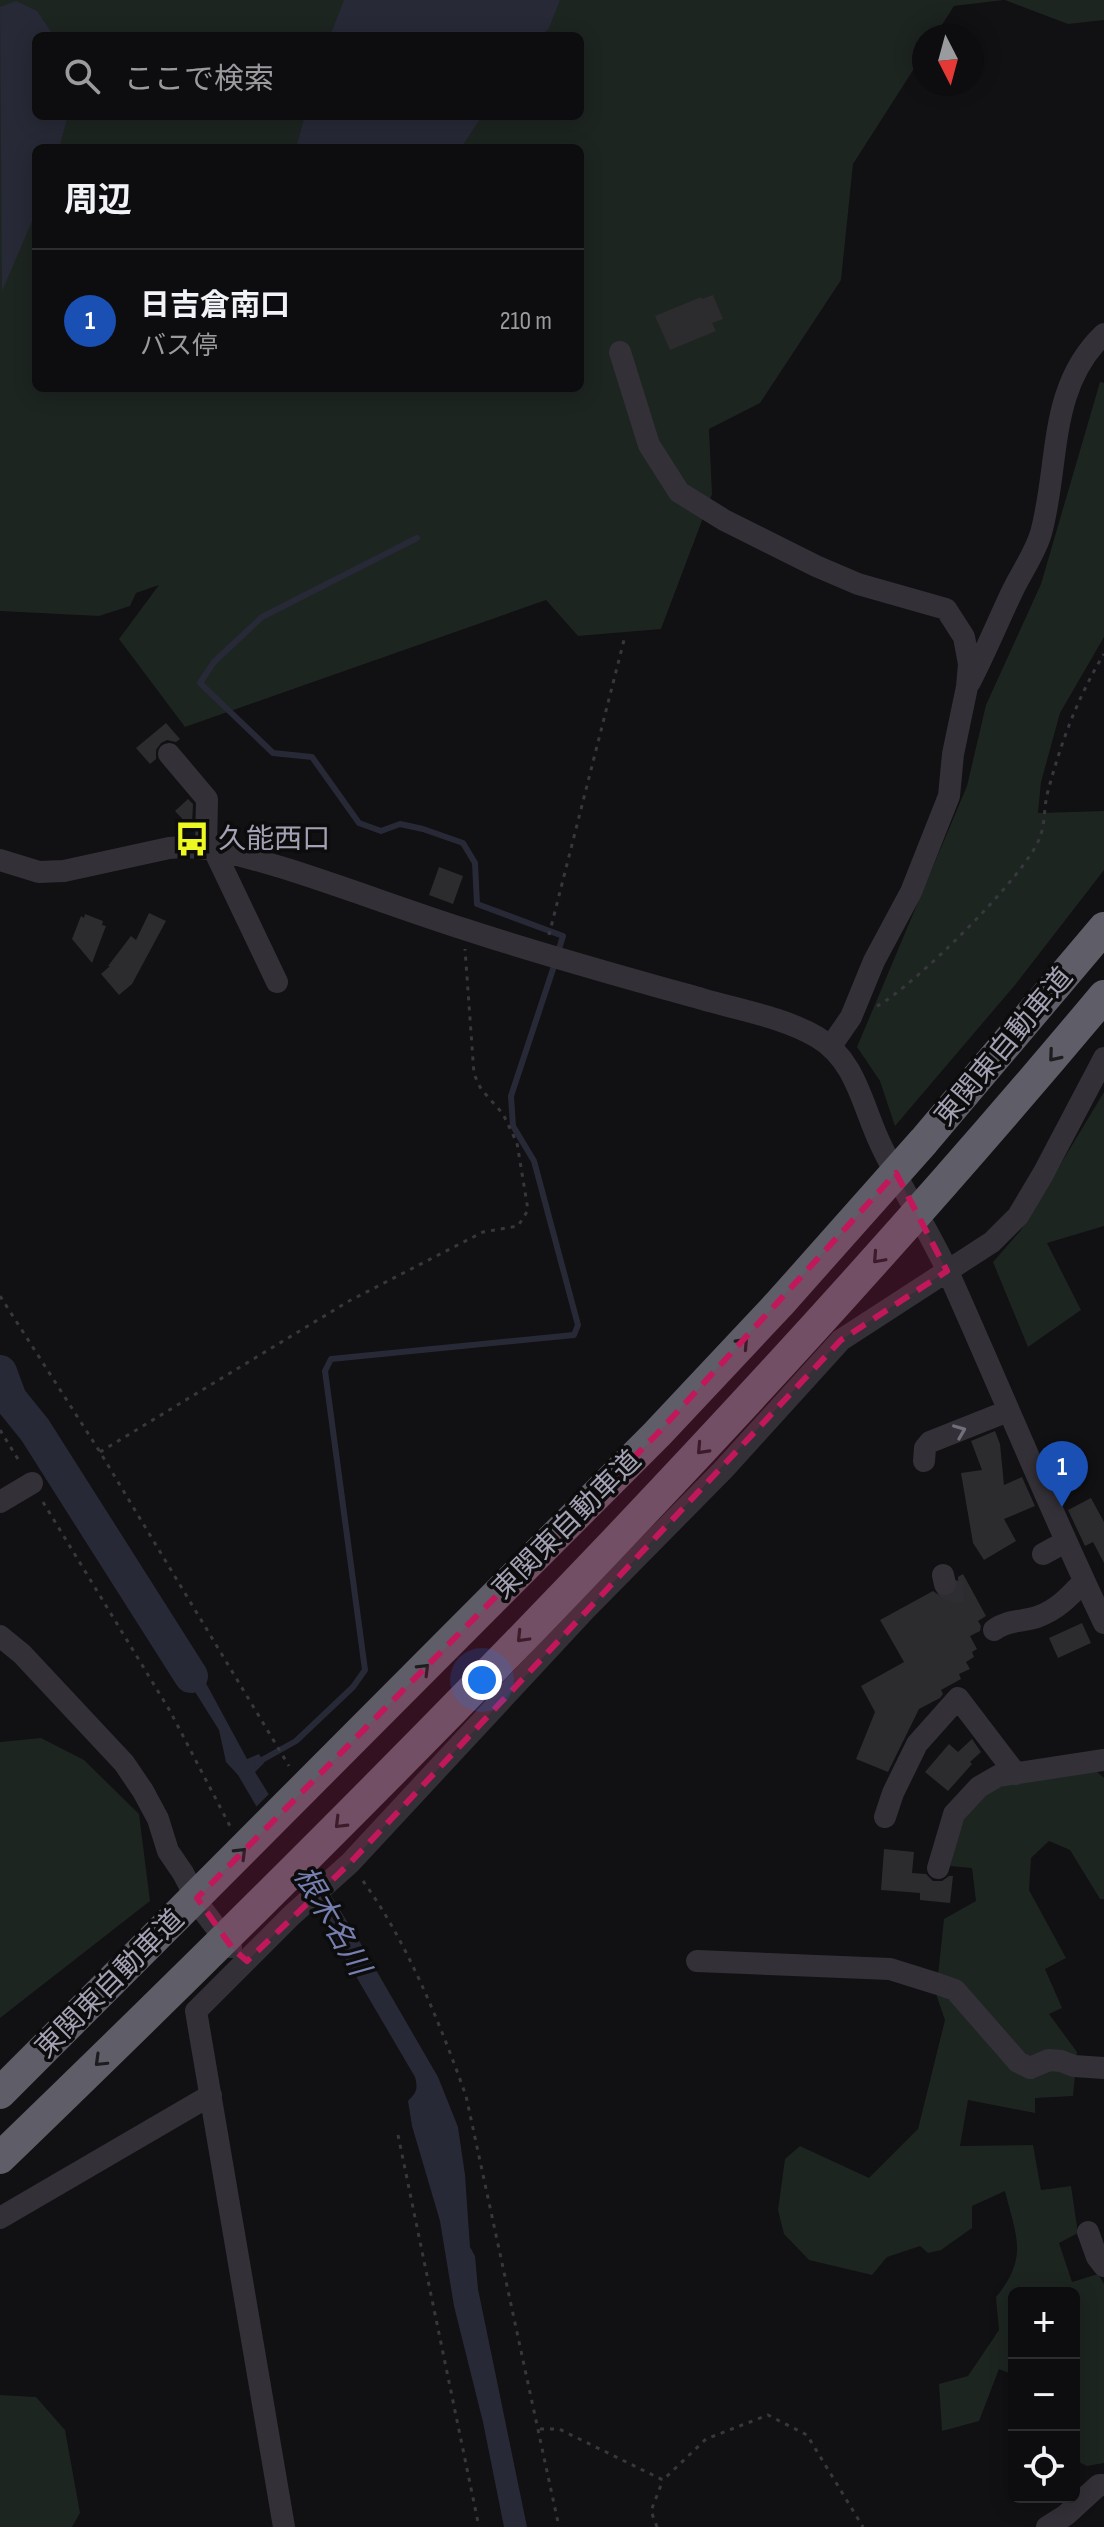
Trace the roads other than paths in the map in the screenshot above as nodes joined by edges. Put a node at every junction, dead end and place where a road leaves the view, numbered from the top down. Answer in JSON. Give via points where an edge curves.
{"nodes":[{"id":1,"x":1104,"y":334,"type":"edge"},
{"id":2,"x":620,"y":352,"type":"dead end"},
{"id":3,"x":967,"y":687,"type":"junction"},
{"id":4,"x":169,"y":754,"type":"dead end"},
{"id":5,"x":210,"y":850,"type":"junction"},
{"id":6,"x":0,"y":860,"type":"edge"},
{"id":7,"x":1104,"y":928,"type":"edge"},
{"id":8,"x":277,"y":982,"type":"dead end"},
{"id":9,"x":1104,"y":996,"type":"edge"},
{"id":10,"x":831,"y":1046,"type":"junction"},
{"id":11,"x":1104,"y":1058,"type":"edge"},
{"id":12,"x":947,"y":1271,"type":"junction"},
{"id":13,"x":1008,"y":1411,"type":"junction"},
{"id":14,"x":924,"y":1461,"type":"dead end"},
{"id":15,"x":32,"y":1483,"type":"road end"},
{"id":16,"x":0,"y":1502,"type":"edge"},
{"id":17,"x":1065,"y":1542,"type":"junction"},
{"id":18,"x":1043,"y":1554,"type":"dead end"},
{"id":19,"x":1093,"y":1586,"type":"edge"},
{"id":20,"x":1104,"y":1623,"type":"edge"},
{"id":21,"x":994,"y":1630,"type":"dead end"},
{"id":22,"x":0,"y":1636,"type":"edge"},
{"id":23,"x":1104,"y":1760,"type":"edge"},
{"id":24,"x":1016,"y":1774,"type":"junction"},
{"id":25,"x":885,"y":1817,"type":"dead end"},
{"id":26,"x":938,"y":1868,"type":"dead end"},
{"id":27,"x":247,"y":1961,"type":"junction"},
{"id":28,"x":697,"y":1961,"type":"dead end"},
{"id":29,"x":1104,"y":2068,"type":"edge"},
{"id":30,"x":0,"y":2093,"type":"edge"},
{"id":31,"x":211,"y":2095,"type":"junction"},
{"id":32,"x":0,"y":2158,"type":"edge"},
{"id":33,"x":0,"y":2218,"type":"edge"},
{"id":34,"x":1088,"y":2232,"type":"dead end"},
{"id":35,"x":1104,"y":2266,"type":"edge"},
{"id":36,"x":1104,"y":2485,"type":"edge"},
{"id":37,"x":284,"y":2527,"type":"edge"},
{"id":38,"x":1047,"y":2527,"type":"edge"}],
"edges":[{"from":1,"to":3,"type":"street","via":[[1072,374],[1060,411],[1040,537]]},
{"from":2,"to":3,"type":"street","via":[[649,445],[679,492],[816,566],[946,609],[964,637]]},
{"from":3,"to":10,"type":"street","via":[[949,796],[911,892],[851,1017]]},
{"from":4,"to":5,"type":"street","via":[[207,799]]},
{"from":5,"to":6,"type":"street","via":[[169,848],[64,871],[39,872]]},
{"from":5,"to":8,"type":"street"},
{"from":5,"to":10,"type":"street","via":[[796,1026]]},
{"from":30,"to":7,"type":"highway","name":"東関東自動車道","one_way":true,"via":[[657,1434],[924,1141]]},
{"from":9,"to":32,"type":"highway","name":"東関東自動車道","one_way":true,"via":[[807,1337],[602,1555]]},
{"from":10,"to":12,"type":"street","via":[[861,1091],[879,1141]]},
{"from":11,"to":12,"type":"street","via":[[1018,1216],[992,1242]]},
{"from":12,"to":13,"type":"street"},
{"from":12,"to":27,"type":"street","via":[[841,1340],[346,1867]]},
{"from":14,"to":13,"type":"street","one_way":true,"via":[[930,1442]]},
{"from":13,"to":17,"type":"street"},
{"from":15,"to":16,"type":"street"},
{"from":17,"to":18,"type":"street"},
{"from":17,"to":19,"type":"street"},
{"from":19,"to":20,"type":"street"},
{"from":19,"to":21,"type":"street","via":[[1050,1611],[1002,1623]]},
{"from":22,"to":27,"type":"street","via":[[124,1763],[202,1909]]},
{"from":23,"to":24,"type":"street"},
{"from":24,"to":25,"type":"street","via":[[958,1698],[917,1744]]},
{"from":24,"to":26,"type":"street","via":[[998,1776],[979,1787],[954,1814]]},
{"from":27,"to":31,"type":"street","via":[[196,2011]]},
{"from":28,"to":29,"type":"street","via":[[890,1969],[955,1990],[1018,2062],[1030,2068],[1049,2060]]},
{"from":31,"to":33,"type":"street"},
{"from":31,"to":37,"type":"street"},
{"from":34,"to":35,"type":"street"},
{"from":36,"to":38,"type":"street"}]}
